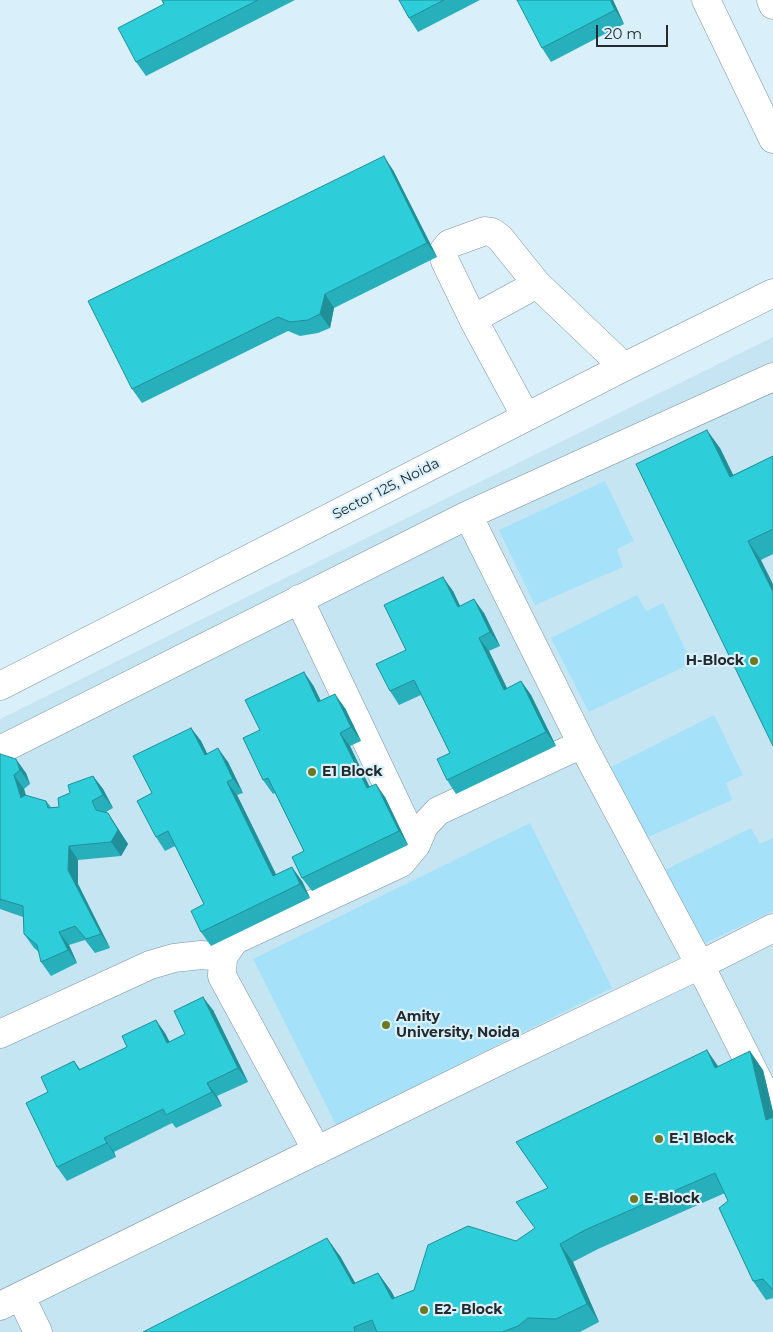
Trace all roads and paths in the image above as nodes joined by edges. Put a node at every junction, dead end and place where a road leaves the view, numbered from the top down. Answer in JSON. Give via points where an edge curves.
{"nodes":[{"id":1,"x":706,"y":0,"type":"edge"},
{"id":2,"x":771,"y":0,"type":"edge"},
{"id":3,"x":773,"y":5,"type":"edge"},
{"id":4,"x":773,"y":139,"type":"edge"},
{"id":5,"x":537,"y":284,"type":"junction"},
{"id":6,"x":773,"y":293,"type":"edge"},
{"id":7,"x":473,"y":319,"type":"junction"},
{"id":8,"x":624,"y":367,"type":"junction"},
{"id":9,"x":773,"y":377,"type":"edge"},
{"id":10,"x":526,"y":417,"type":"junction"},
{"id":11,"x":468,"y":515,"type":"junction"},
{"id":12,"x":299,"y":599,"type":"junction"},
{"id":13,"x":0,"y":686,"type":"edge"},
{"id":14,"x":582,"y":744,"type":"junction"},
{"id":15,"x":0,"y":750,"type":"edge"},
{"id":16,"x":416,"y":845,"type":"junction"},
{"id":17,"x":773,"y":928,"type":"edge"},
{"id":18,"x":223,"y":957,"type":"junction"},
{"id":19,"x":700,"y":966,"type":"junction"},
{"id":20,"x":0,"y":1034,"type":"edge"},
{"id":21,"x":773,"y":1110,"type":"edge"},
{"id":22,"x":317,"y":1151,"type":"junction"},
{"id":23,"x":10,"y":1301,"type":"edge"},
{"id":24,"x":38,"y":1332,"type":"edge"}],
"edges":[{"from":1,"to":4,"type":"street"},
{"from":2,"to":3,"type":"street"},
{"from":5,"to":7,"type":"street"},
{"from":5,"to":7,"type":"street","via":[[492,232],[485,231],[449,244],[444,252],[444,261]]},
{"from":5,"to":8,"type":"street"},
{"from":6,"to":8,"type":"street","name":"Sector 125, Noida"},
{"from":7,"to":10,"type":"street"},
{"from":8,"to":10,"type":"street","name":"Sector 125, Noida"},
{"from":9,"to":11,"type":"street"},
{"from":10,"to":13,"type":"street","name":"Sector 125, Noida"},
{"from":11,"to":12,"type":"street"},
{"from":11,"to":14,"type":"street"},
{"from":12,"to":15,"type":"street"},
{"from":12,"to":16,"type":"street"},
{"from":14,"to":16,"type":"street","via":[[438,811],[424,826]]},
{"from":14,"to":19,"type":"street"},
{"from":16,"to":18,"type":"street","via":[[401,864],[235,940]]},
{"from":17,"to":19,"type":"street"},
{"from":18,"to":20,"type":"street","via":[[200,955],[150,965]]},
{"from":18,"to":22,"type":"street","via":[[222,976]]},
{"from":19,"to":21,"type":"street"},
{"from":19,"to":22,"type":"street"},
{"from":22,"to":23,"type":"street"},
{"from":23,"to":24,"type":"street"}]}
